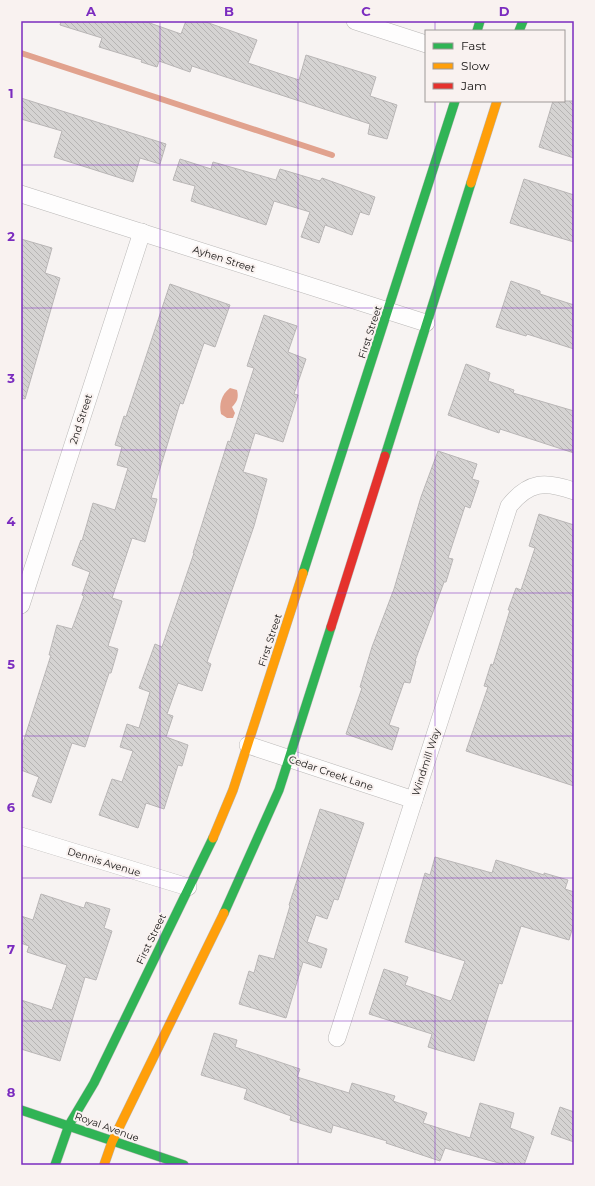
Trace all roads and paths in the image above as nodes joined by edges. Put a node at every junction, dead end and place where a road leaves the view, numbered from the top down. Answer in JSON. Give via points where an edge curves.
{"nodes":[{"id":1,"x":355,"y":21,"type":"edge"},
{"id":2,"x":425,"y":44,"type":"edge"},
{"id":3,"x":455,"y":102,"type":"edge"},
{"id":4,"x":497,"y":102,"type":"edge"},
{"id":5,"x":21,"y":194,"type":"edge"},
{"id":6,"x":142,"y":232,"type":"junction"},
{"id":7,"x":388,"y":312,"type":"junction"},
{"id":8,"x":426,"y":323,"type":"junction"},
{"id":9,"x":574,"y":491,"type":"edge"},
{"id":10,"x":21,"y":605,"type":"edge"},
{"id":11,"x":248,"y":745,"type":"junction"},
{"id":12,"x":289,"y":759,"type":"junction"},
{"id":13,"x":414,"y":800,"type":"junction"},
{"id":14,"x":21,"y":836,"type":"edge"},
{"id":15,"x":188,"y":887,"type":"junction"},
{"id":16,"x":337,"y":1038,"type":"dead end"},
{"id":17,"x":21,"y":1110,"type":"edge"},
{"id":18,"x":69,"y":1125,"type":"junction"},
{"id":19,"x":112,"y":1142,"type":"junction"},
{"id":20,"x":55,"y":1165,"type":"edge"},
{"id":21,"x":104,"y":1165,"type":"edge"},
{"id":22,"x":184,"y":1165,"type":"edge"}],
"edges":[{"from":1,"to":2,"type":"street"},
{"from":3,"to":7,"type":"main road","name":"First Street"},
{"from":4,"to":8,"type":"main road"},
{"from":5,"to":6,"type":"street","name":"Ayhen Street"},
{"from":6,"to":7,"type":"street","name":"Ayhen Street"},
{"from":6,"to":10,"type":"street","name":"2nd Street"},
{"from":7,"to":8,"type":"street","name":"Ayhen Street"},
{"from":7,"to":11,"type":"main road","name":"First Street"},
{"from":8,"to":12,"type":"main road"},
{"from":9,"to":13,"type":"street","name":"Windmill Way","via":[[550,484],[534,486],[524,491],[509,506]]},
{"from":11,"to":12,"type":"street","name":"Cedar Creek Lane"},
{"from":11,"to":15,"type":"main road","name":"First Street","via":[[215,834]]},
{"from":12,"to":13,"type":"street","name":"Cedar Creek Lane"},
{"from":12,"to":19,"type":"main road","via":[[258,839]]},
{"from":13,"to":16,"type":"street","name":"Windmill Way"},
{"from":14,"to":15,"type":"street","name":"Dennis Avenue"},
{"from":15,"to":18,"type":"main road","name":"First Street","via":[[92,1086]]},
{"from":17,"to":18,"type":"main road","name":"Royal Avenue"},
{"from":18,"to":19,"type":"main road","name":"Royal Avenue"},
{"from":18,"to":20,"type":"main road","name":"First Street"},
{"from":19,"to":21,"type":"main road"},
{"from":19,"to":22,"type":"main road","name":"Royal Avenue"}]}
